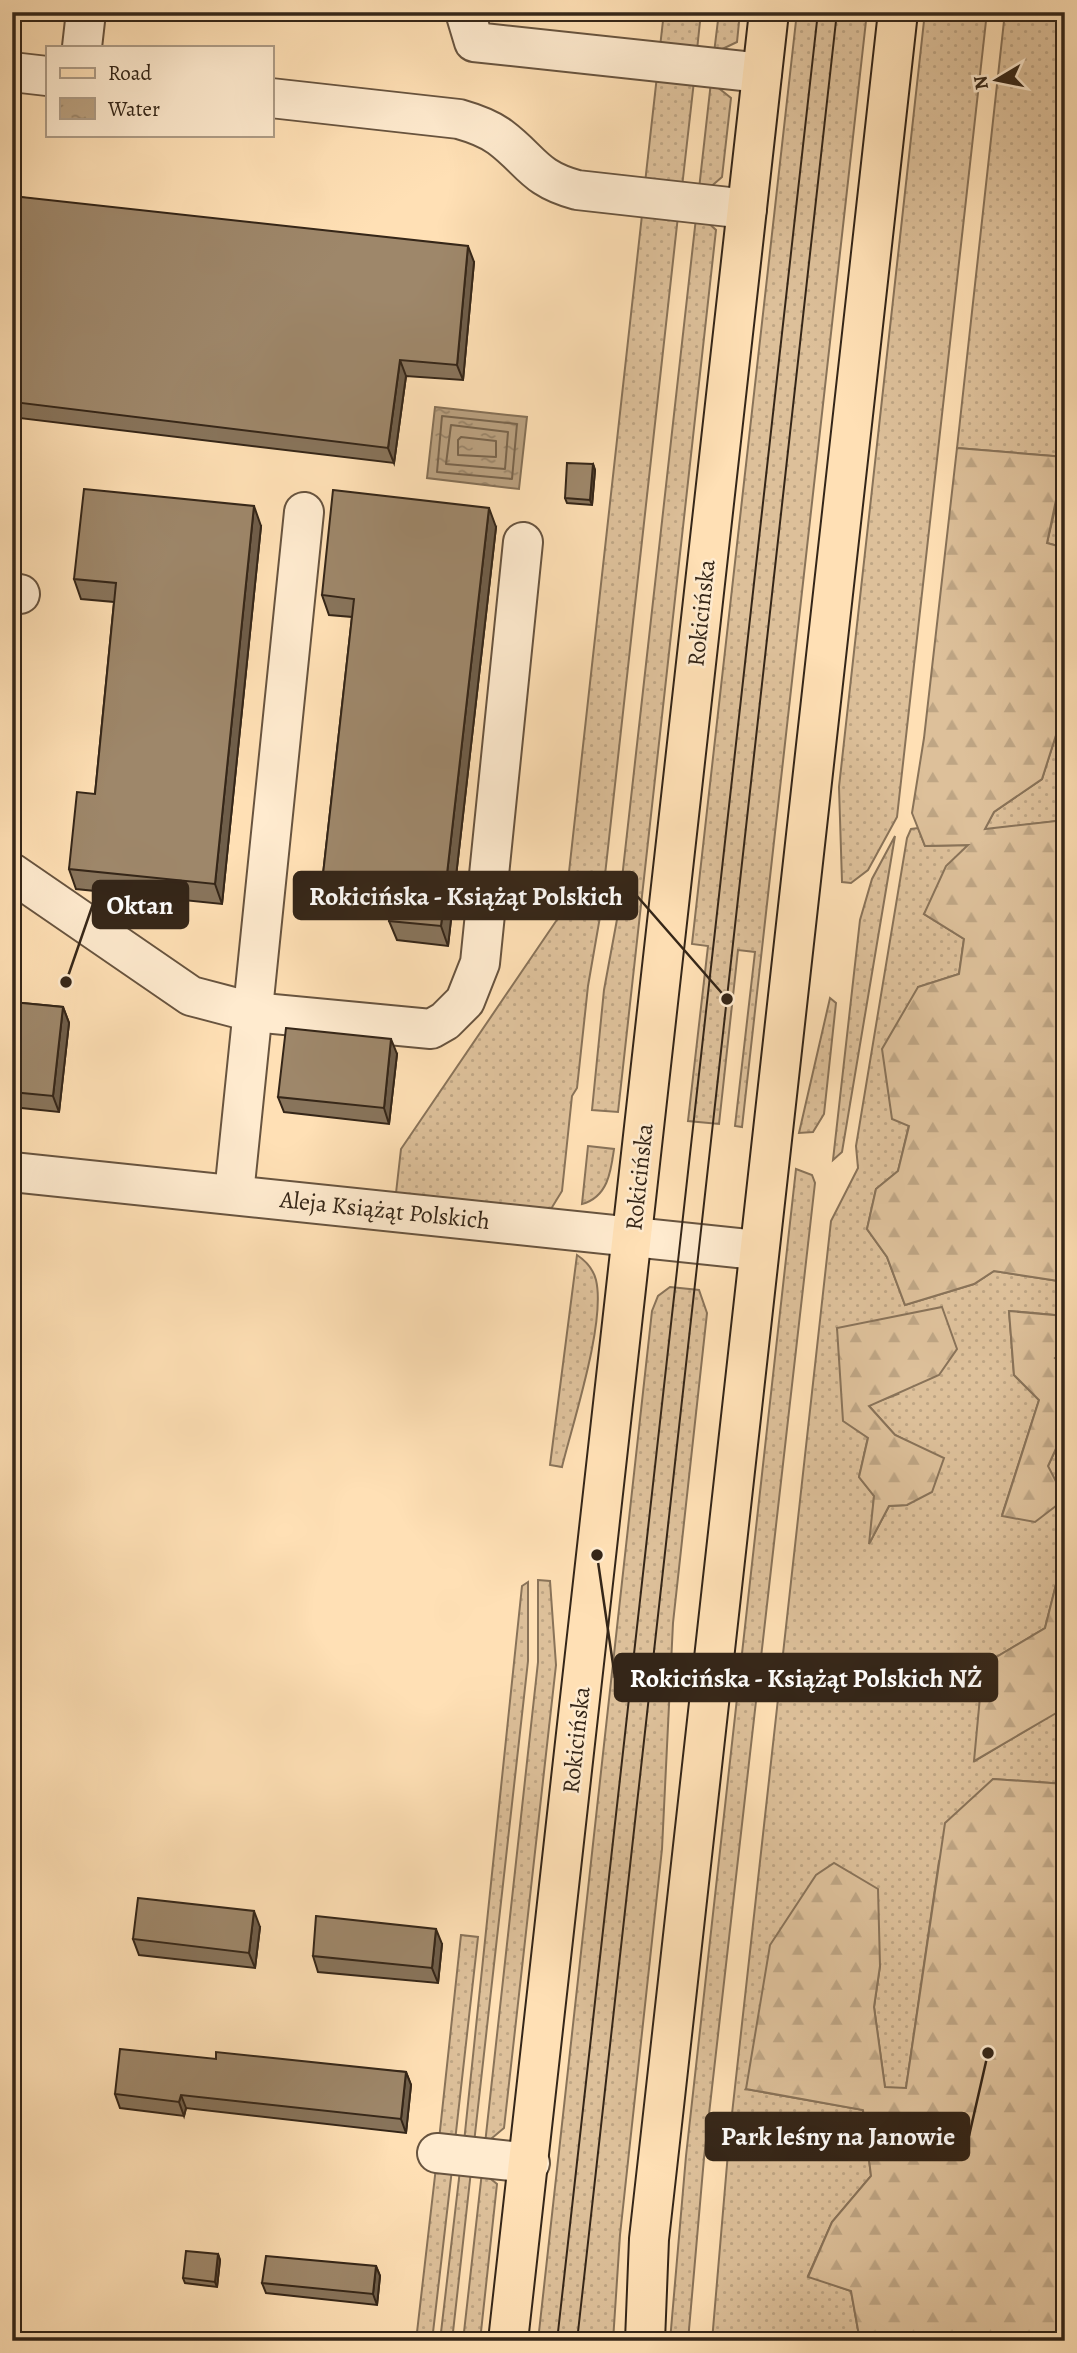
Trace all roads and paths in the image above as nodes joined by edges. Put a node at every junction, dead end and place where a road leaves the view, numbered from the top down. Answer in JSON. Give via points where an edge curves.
{"nodes":[{"id":1,"x":86,"y":12,"type":"edge"},
{"id":2,"x":466,"y":12,"type":"edge"},
{"id":3,"x":769,"y":12,"type":"edge"},
{"id":4,"x":898,"y":12,"type":"edge"},
{"id":5,"x":82,"y":46,"type":"edge"},
{"id":6,"x":12,"y":72,"type":"edge"},
{"id":7,"x":762,"y":73,"type":"junction"},
{"id":8,"x":46,"y":76,"type":"edge"},
{"id":9,"x":273,"y":98,"type":"edge"},
{"id":10,"x":747,"y":209,"type":"junction"},
{"id":11,"x":304,"y":512,"type":"dead end"},
{"id":12,"x":523,"y":542,"type":"dead end"},
{"id":13,"x":12,"y":873,"type":"edge"},
{"id":14,"x":252,"y":1012,"type":"junction"},
{"id":15,"x":12,"y":1172,"type":"edge"},
{"id":16,"x":234,"y":1194,"type":"junction"},
{"id":17,"x":632,"y":1236,"type":"junction"},
{"id":18,"x":757,"y":1250,"type":"junction"},
{"id":19,"x":437,"y":2153,"type":"dead end"},
{"id":20,"x":530,"y":2163,"type":"junction"},
{"id":21,"x":508,"y":2341,"type":"edge"},
{"id":22,"x":645,"y":2341,"type":"edge"}],
"edges":[{"from":1,"to":5,"type":"street"},
{"from":2,"to":7,"type":"street","via":[[474,42]]},
{"from":3,"to":7,"type":"main road","name":"Rokicińska"},
{"from":4,"to":18,"type":"main road"},
{"from":6,"to":8,"type":"street"},
{"from":7,"to":10,"type":"main road","name":"Rokicińska"},
{"from":9,"to":10,"type":"street","via":[[459,119],[500,137],[553,183],[577,190]]},
{"from":10,"to":17,"type":"main road","name":"Rokicińska"},
{"from":11,"to":14,"type":"street"},
{"from":12,"to":14,"type":"street","via":[[480,963],[466,1001],[430,1029]]},
{"from":13,"to":14,"type":"street","via":[[191,996]]},
{"from":14,"to":16,"type":"street"},
{"from":15,"to":16,"type":"street","name":"Aleja Książąt Polskich"},
{"from":16,"to":17,"type":"street","name":"Aleja Książąt Polskich"},
{"from":17,"to":18,"type":"street","name":"Aleja Książąt Polskich"},
{"from":17,"to":20,"type":"main road","name":"Rokicińska"},
{"from":18,"to":22,"type":"main road","via":[[649,2239]]},
{"from":19,"to":20,"type":"street"},
{"from":20,"to":21,"type":"main road","name":"Rokicińska"}]}
